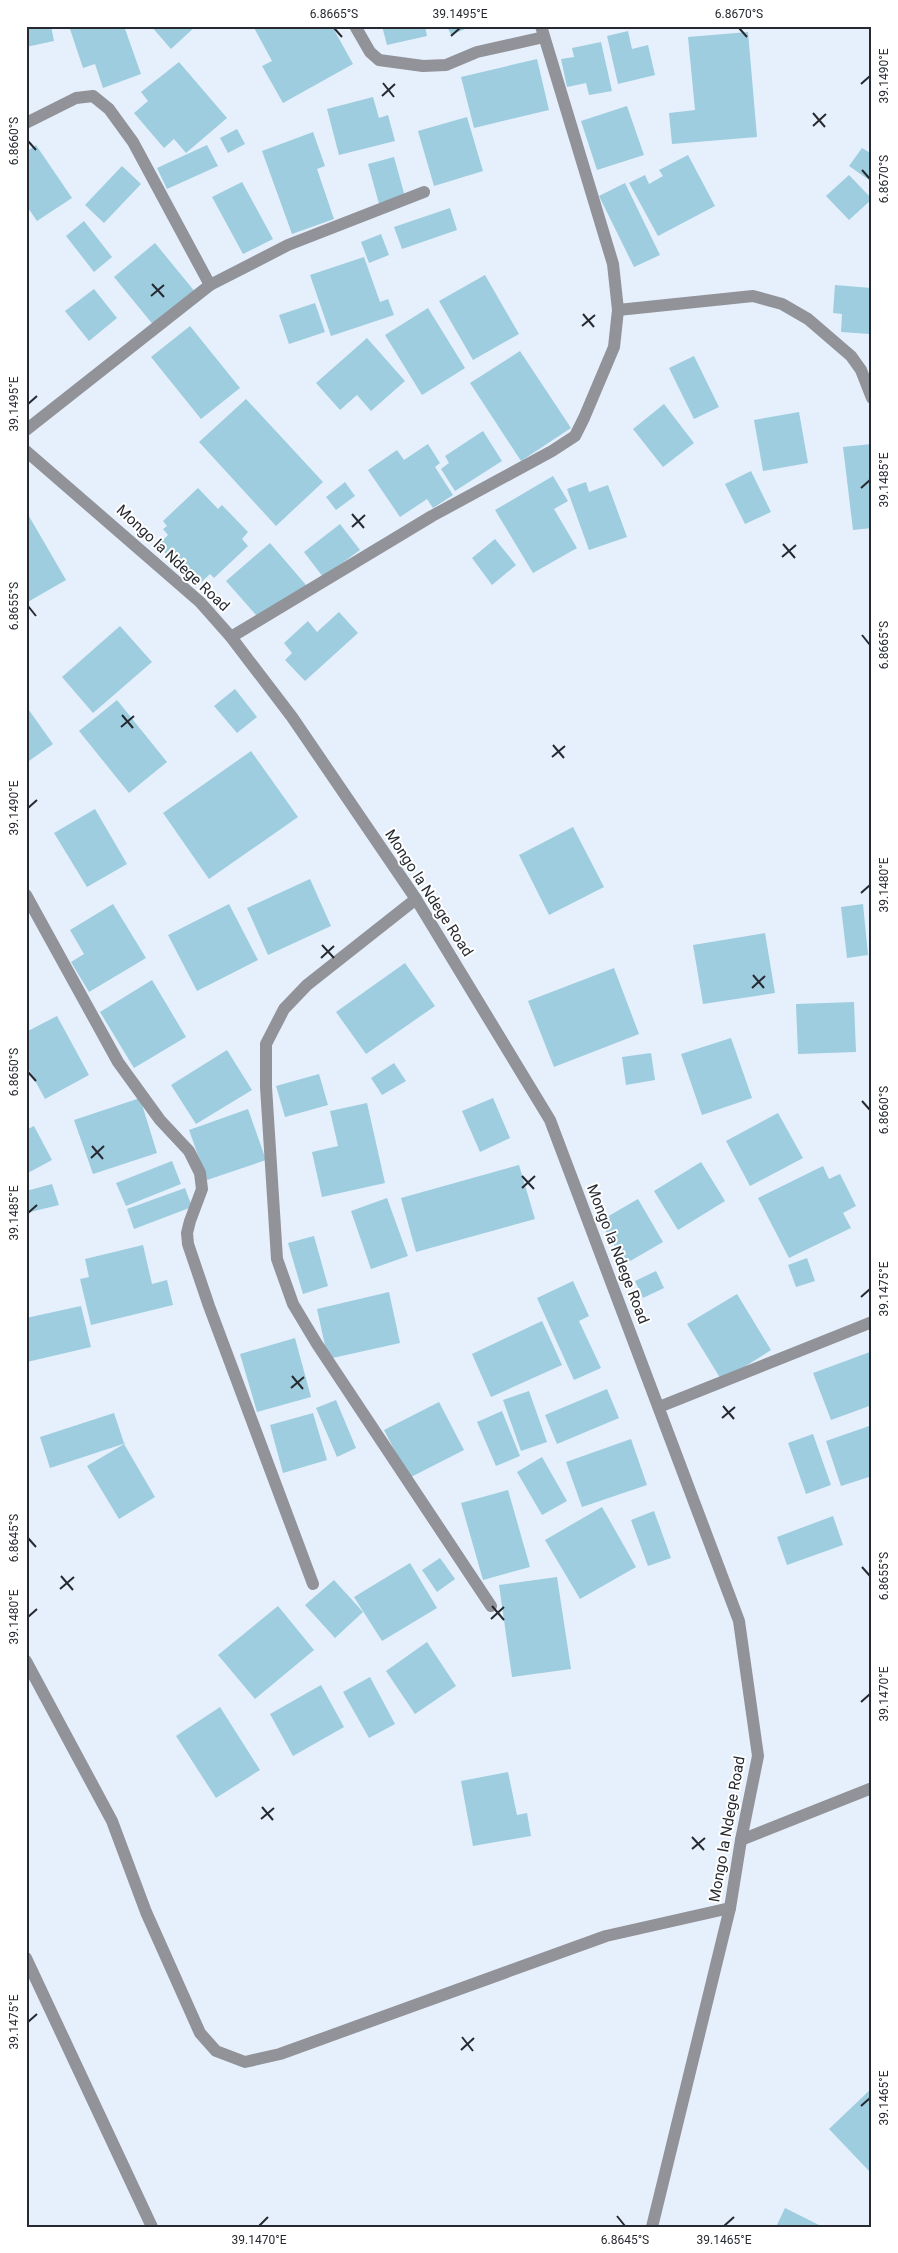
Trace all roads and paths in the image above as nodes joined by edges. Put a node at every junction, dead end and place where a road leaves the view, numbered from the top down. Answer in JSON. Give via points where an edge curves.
{"nodes":[{"id":1,"x":355,"y":26,"type":"edge"},
{"id":2,"x":542,"y":32,"type":"edge"},
{"id":3,"x":26,"y":123,"type":"edge"},
{"id":4,"x":424,"y":192,"type":"dead end"},
{"id":5,"x":210,"y":286,"type":"junction"},
{"id":6,"x":618,"y":310,"type":"junction"},
{"id":7,"x":872,"y":398,"type":"edge"},
{"id":8,"x":26,"y":430,"type":"edge"},
{"id":9,"x":26,"y":451,"type":"edge"},
{"id":10,"x":231,"y":637,"type":"junction"},
{"id":11,"x":26,"y":895,"type":"edge"},
{"id":12,"x":416,"y":899,"type":"junction"},
{"id":13,"x":872,"y":1322,"type":"edge"},
{"id":14,"x":659,"y":1407,"type":"junction"},
{"id":15,"x":313,"y":1584,"type":"dead end"},
{"id":16,"x":491,"y":1606,"type":"dead end"},
{"id":17,"x":26,"y":1661,"type":"edge"},
{"id":18,"x":872,"y":1788,"type":"edge"},
{"id":19,"x":741,"y":1840,"type":"junction"},
{"id":20,"x":730,"y":1908,"type":"junction"},
{"id":21,"x":26,"y":1958,"type":"edge"},
{"id":22,"x":152,"y":2227,"type":"edge"},
{"id":23,"x":652,"y":2227,"type":"edge"}],
"edges":[{"from":1,"to":2,"type":"street","via":[[370,52],[379,60],[422,66],[446,65]]},
{"from":2,"to":6,"type":"street","via":[[613,264]]},
{"from":3,"to":5,"type":"street","via":[[76,98],[94,96],[110,109],[133,142]]},
{"from":4,"to":5,"type":"street","via":[[288,245]]},
{"from":5,"to":8,"type":"street"},
{"from":6,"to":7,"type":"street","via":[[753,296],[782,304],[808,319],[851,356],[861,370]]},
{"from":6,"to":10,"type":"street","via":[[614,347],[574,436],[432,516]]},
{"from":9,"to":10,"type":"street","name":"Mongo la Ndege Road","via":[[200,602]]},
{"from":10,"to":12,"type":"street","name":"Mongo la Ndege Road","via":[[292,717]]},
{"from":11,"to":15,"type":"street","via":[[118,1062],[160,1120],[189,1151],[200,1173],[202,1189],[190,1221],[188,1244]]},
{"from":12,"to":14,"type":"street","name":"Mongo la Ndege Road","via":[[550,1120]]},
{"from":12,"to":16,"type":"street","via":[[307,984],[284,1009],[266,1044],[277,1259],[293,1304],[317,1344]]},
{"from":13,"to":14,"type":"street"},
{"from":14,"to":19,"type":"street","name":"Mongo la Ndege Road","via":[[738,1621],[758,1756]]},
{"from":17,"to":20,"type":"street","via":[[112,1821],[146,1912],[200,2033],[216,2051],[245,2062],[280,2054],[606,1936]]},
{"from":18,"to":19,"type":"street"},
{"from":19,"to":20,"type":"street","name":"Mongo la Ndege Road"},
{"from":20,"to":23,"type":"street","name":"Mongo la Ndege Road"},
{"from":21,"to":22,"type":"street"}]}
